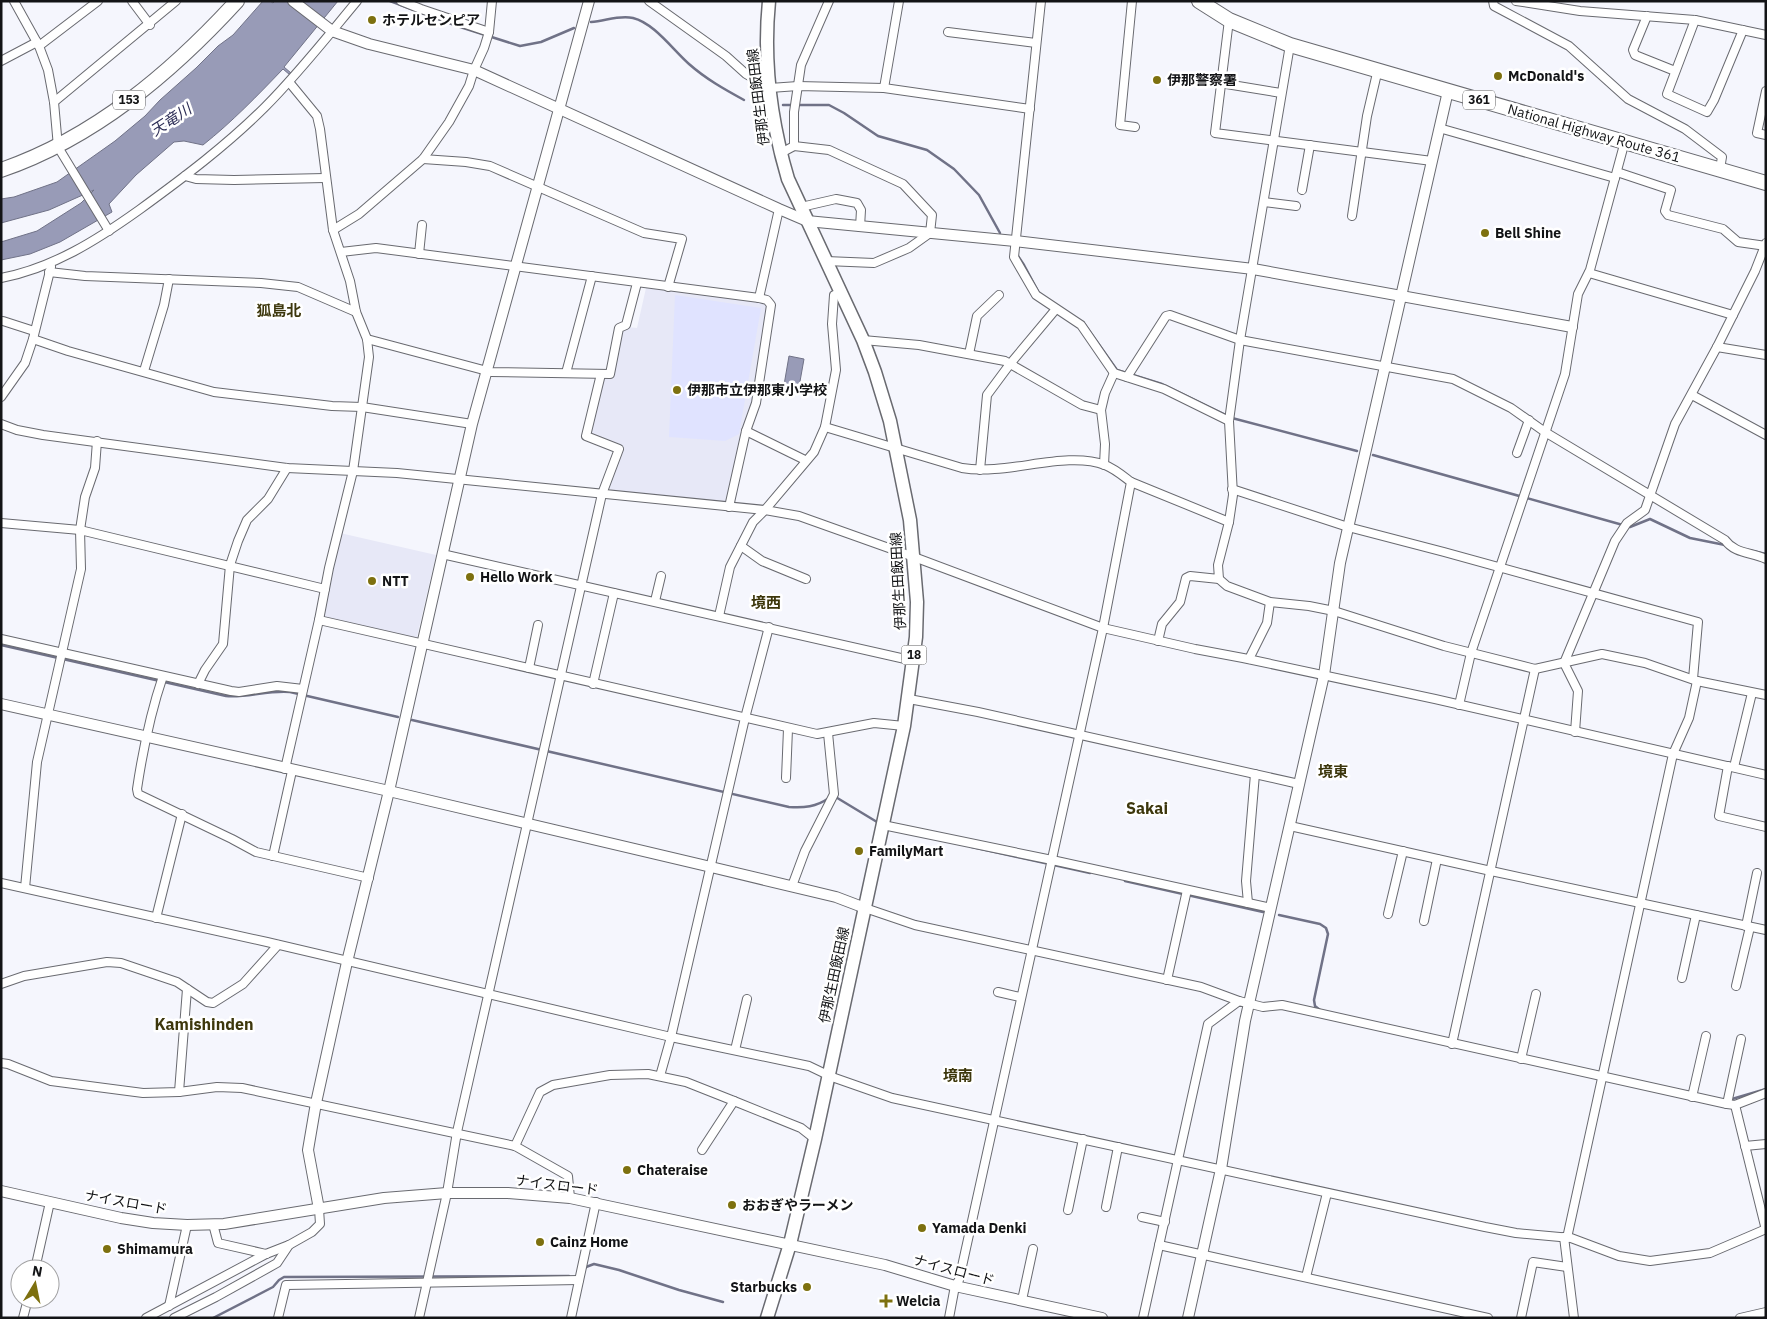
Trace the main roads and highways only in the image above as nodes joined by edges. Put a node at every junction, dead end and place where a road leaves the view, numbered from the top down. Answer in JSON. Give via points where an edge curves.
{"nodes":[{"id":1,"x":237,"y":1,"type":"edge"},
{"id":2,"x":769,"y":1,"type":"edge"},
{"id":3,"x":1198,"y":1,"type":"edge"},
{"id":4,"x":1,"y":170,"type":"edge"},
{"id":5,"x":1766,"y":183,"type":"edge"},
{"id":6,"x":766,"y":1318,"type":"edge"}],
"edges":[{"from":1,"to":4,"type":"highway","number":"153","via":[[164,73],[111,114],[60,149]]},
{"from":2,"to":6,"type":"main road","name":"伊那生田飯田線","number":"18","via":[[766,30],[770,88],[781,153],[788,179],[875,372],[897,448],[910,520],[917,602],[914,661],[904,726],[815,1140],[790,1244]]},
{"from":3,"to":5,"type":"highway","name":"National Highway Route 361","number":"361","via":[[1228,20],[1290,45]]}]}
